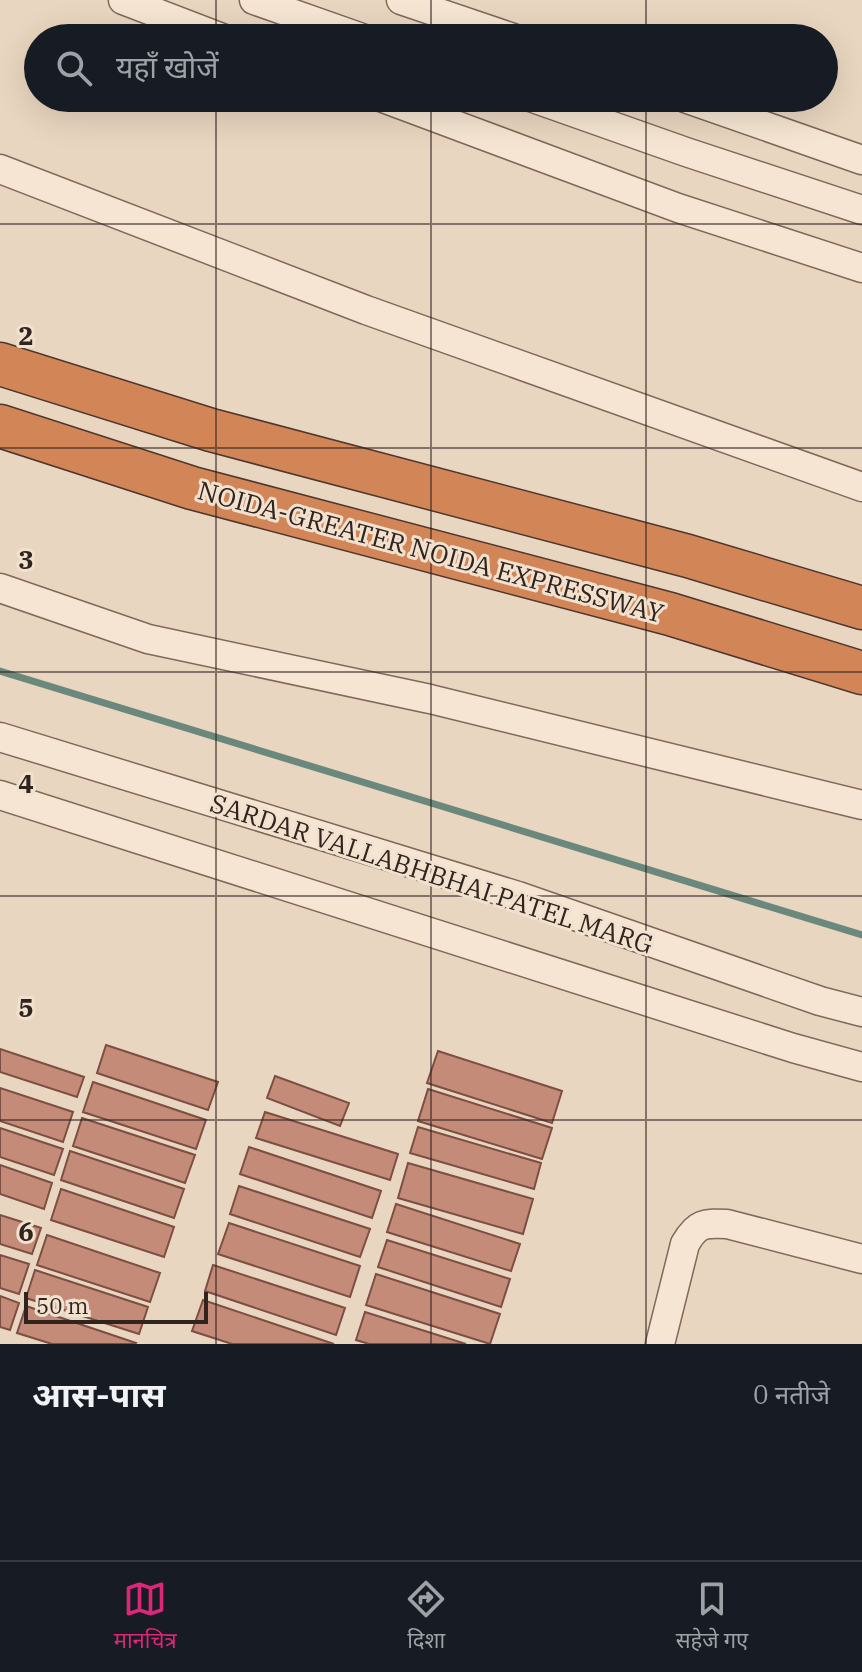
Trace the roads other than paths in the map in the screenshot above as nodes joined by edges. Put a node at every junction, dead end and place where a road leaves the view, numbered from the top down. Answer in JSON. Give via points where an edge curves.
{"nodes":[{"id":1,"x":123,"y":0,"type":"edge"},
{"id":2,"x":254,"y":0,"type":"edge"},
{"id":3,"x":401,"y":0,"type":"edge"},
{"id":4,"x":186,"y":24,"type":"edge"},
{"id":5,"x":322,"y":24,"type":"edge"},
{"id":6,"x":472,"y":24,"type":"edge"},
{"id":7,"x":421,"y":112,"type":"edge"},
{"id":8,"x":573,"y":112,"type":"edge"},
{"id":9,"x":725,"y":112,"type":"edge"},
{"id":10,"x":862,"y":160,"type":"edge"},
{"id":11,"x":0,"y":169,"type":"edge"},
{"id":12,"x":862,"y":210,"type":"edge"},
{"id":13,"x":862,"y":268,"type":"edge"},
{"id":14,"x":0,"y":364,"type":"edge"},
{"id":15,"x":0,"y":426,"type":"edge"},
{"id":16,"x":862,"y":487,"type":"edge"},
{"id":17,"x":0,"y":588,"type":"edge"},
{"id":18,"x":862,"y":608,"type":"edge"},
{"id":19,"x":862,"y":673,"type":"edge"},
{"id":20,"x":0,"y":737,"type":"edge"},
{"id":21,"x":0,"y":795,"type":"edge"},
{"id":22,"x":862,"y":805,"type":"edge"},
{"id":23,"x":862,"y":1012,"type":"edge"},
{"id":24,"x":862,"y":1067,"type":"edge"},
{"id":25,"x":862,"y":1259,"type":"edge"},
{"id":26,"x":660,"y":1344,"type":"edge"}],
"edges":[{"from":1,"to":4,"type":"street"},
{"from":2,"to":5,"type":"street"},
{"from":3,"to":6,"type":"street"},
{"from":7,"to":13,"type":"street","via":[[678,208]]},
{"from":8,"to":12,"type":"street"},
{"from":9,"to":10,"type":"street"},
{"from":11,"to":16,"type":"street","via":[[366,310]]},
{"from":14,"to":18,"type":"highway","via":[[211,430],[688,556]]},
{"from":15,"to":19,"type":"highway","name":"NOIDA-GREATER NOIDA EXPRESSWAY","via":[[192,488],[670,614]]},
{"from":17,"to":22,"type":"street","via":[[148,639],[430,699]]},
{"from":20,"to":23,"type":"street","name":"SARDAR VALLABHBHAI PATEL MARG","via":[[518,896]]},
{"from":21,"to":24,"type":"street"},
{"from":25,"to":26,"type":"street","via":[[727,1224],[698,1226],[685,1244]]}]}
